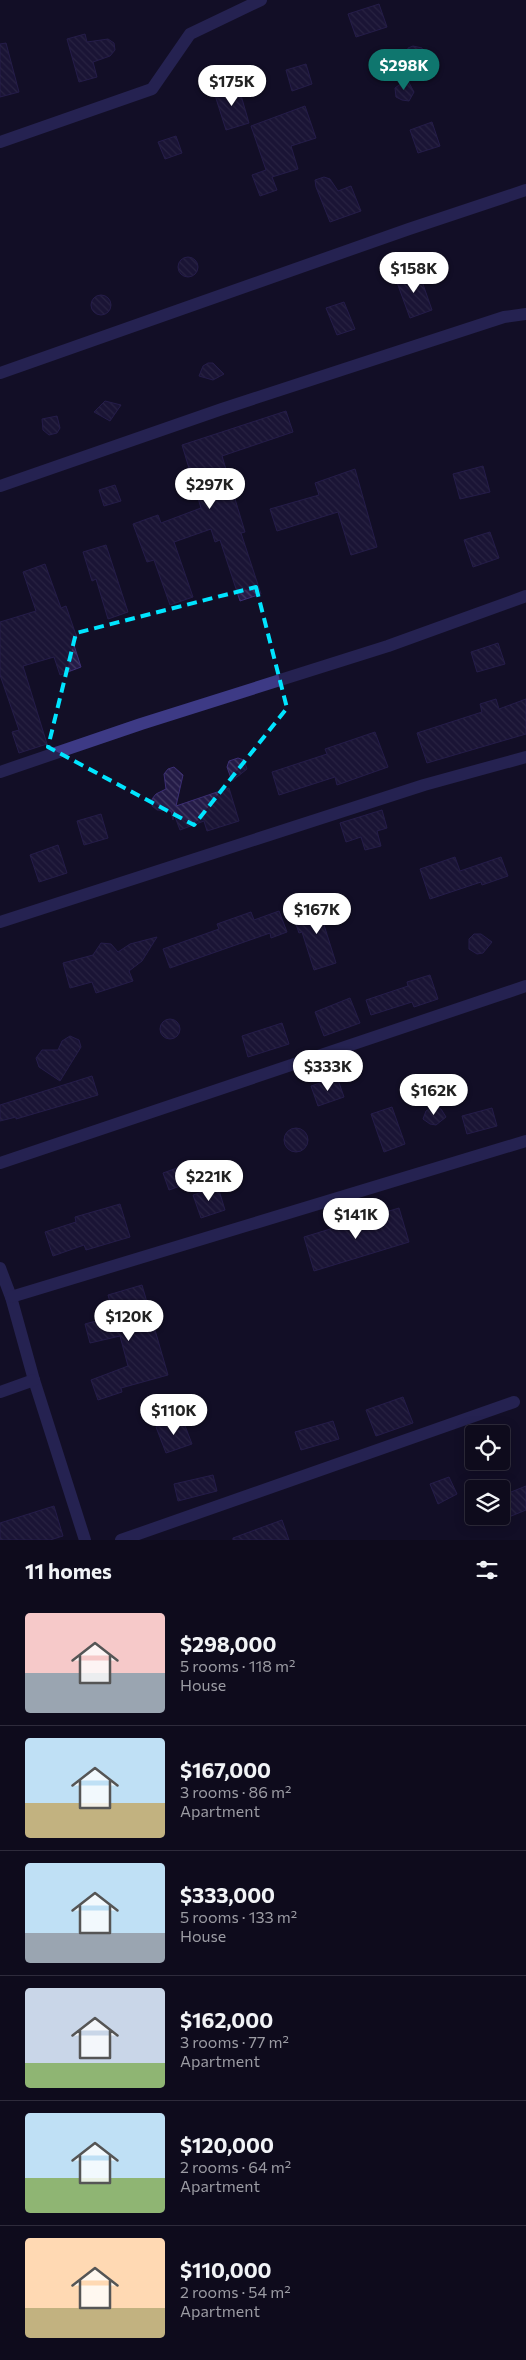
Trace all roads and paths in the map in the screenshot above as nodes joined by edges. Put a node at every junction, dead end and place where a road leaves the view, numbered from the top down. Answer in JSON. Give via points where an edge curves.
{"nodes":[{"id":1,"x":261,"y":0,"type":"edge"},
{"id":2,"x":0,"y":142,"type":"edge"},
{"id":3,"x":526,"y":190,"type":"edge"},
{"id":4,"x":526,"y":314,"type":"edge"},
{"id":5,"x":0,"y":373,"type":"edge"},
{"id":6,"x":0,"y":486,"type":"edge"},
{"id":7,"x":526,"y":596,"type":"edge"},
{"id":8,"x":526,"y":758,"type":"edge"},
{"id":9,"x":0,"y":772,"type":"edge"},
{"id":10,"x":0,"y":922,"type":"edge"},
{"id":11,"x":526,"y":986,"type":"edge"},
{"id":12,"x":526,"y":1141,"type":"edge"},
{"id":13,"x":0,"y":1163,"type":"edge"},
{"id":14,"x":0,"y":1268,"type":"edge"},
{"id":15,"x":11,"y":1297,"type":"junction"},
{"id":16,"x":34,"y":1380,"type":"junction"},
{"id":17,"x":0,"y":1392,"type":"edge"},
{"id":18,"x":514,"y":1402,"type":"dead end"},
{"id":19,"x":85,"y":1540,"type":"edge"},
{"id":20,"x":121,"y":1540,"type":"edge"}],
"edges":[{"from":1,"to":2,"type":"street","via":[[190,34],[152,89]]},
{"from":3,"to":5,"type":"street"},
{"from":4,"to":6,"type":"street","via":[[504,317]]},
{"from":7,"to":9,"type":"street","via":[[388,646]]},
{"from":8,"to":10,"type":"street","via":[[424,785]]},
{"from":11,"to":13,"type":"street"},
{"from":12,"to":15,"type":"street"},
{"from":14,"to":15,"type":"street"},
{"from":15,"to":16,"type":"street"},
{"from":16,"to":17,"type":"street"},
{"from":16,"to":19,"type":"street"},
{"from":18,"to":20,"type":"street"}]}
